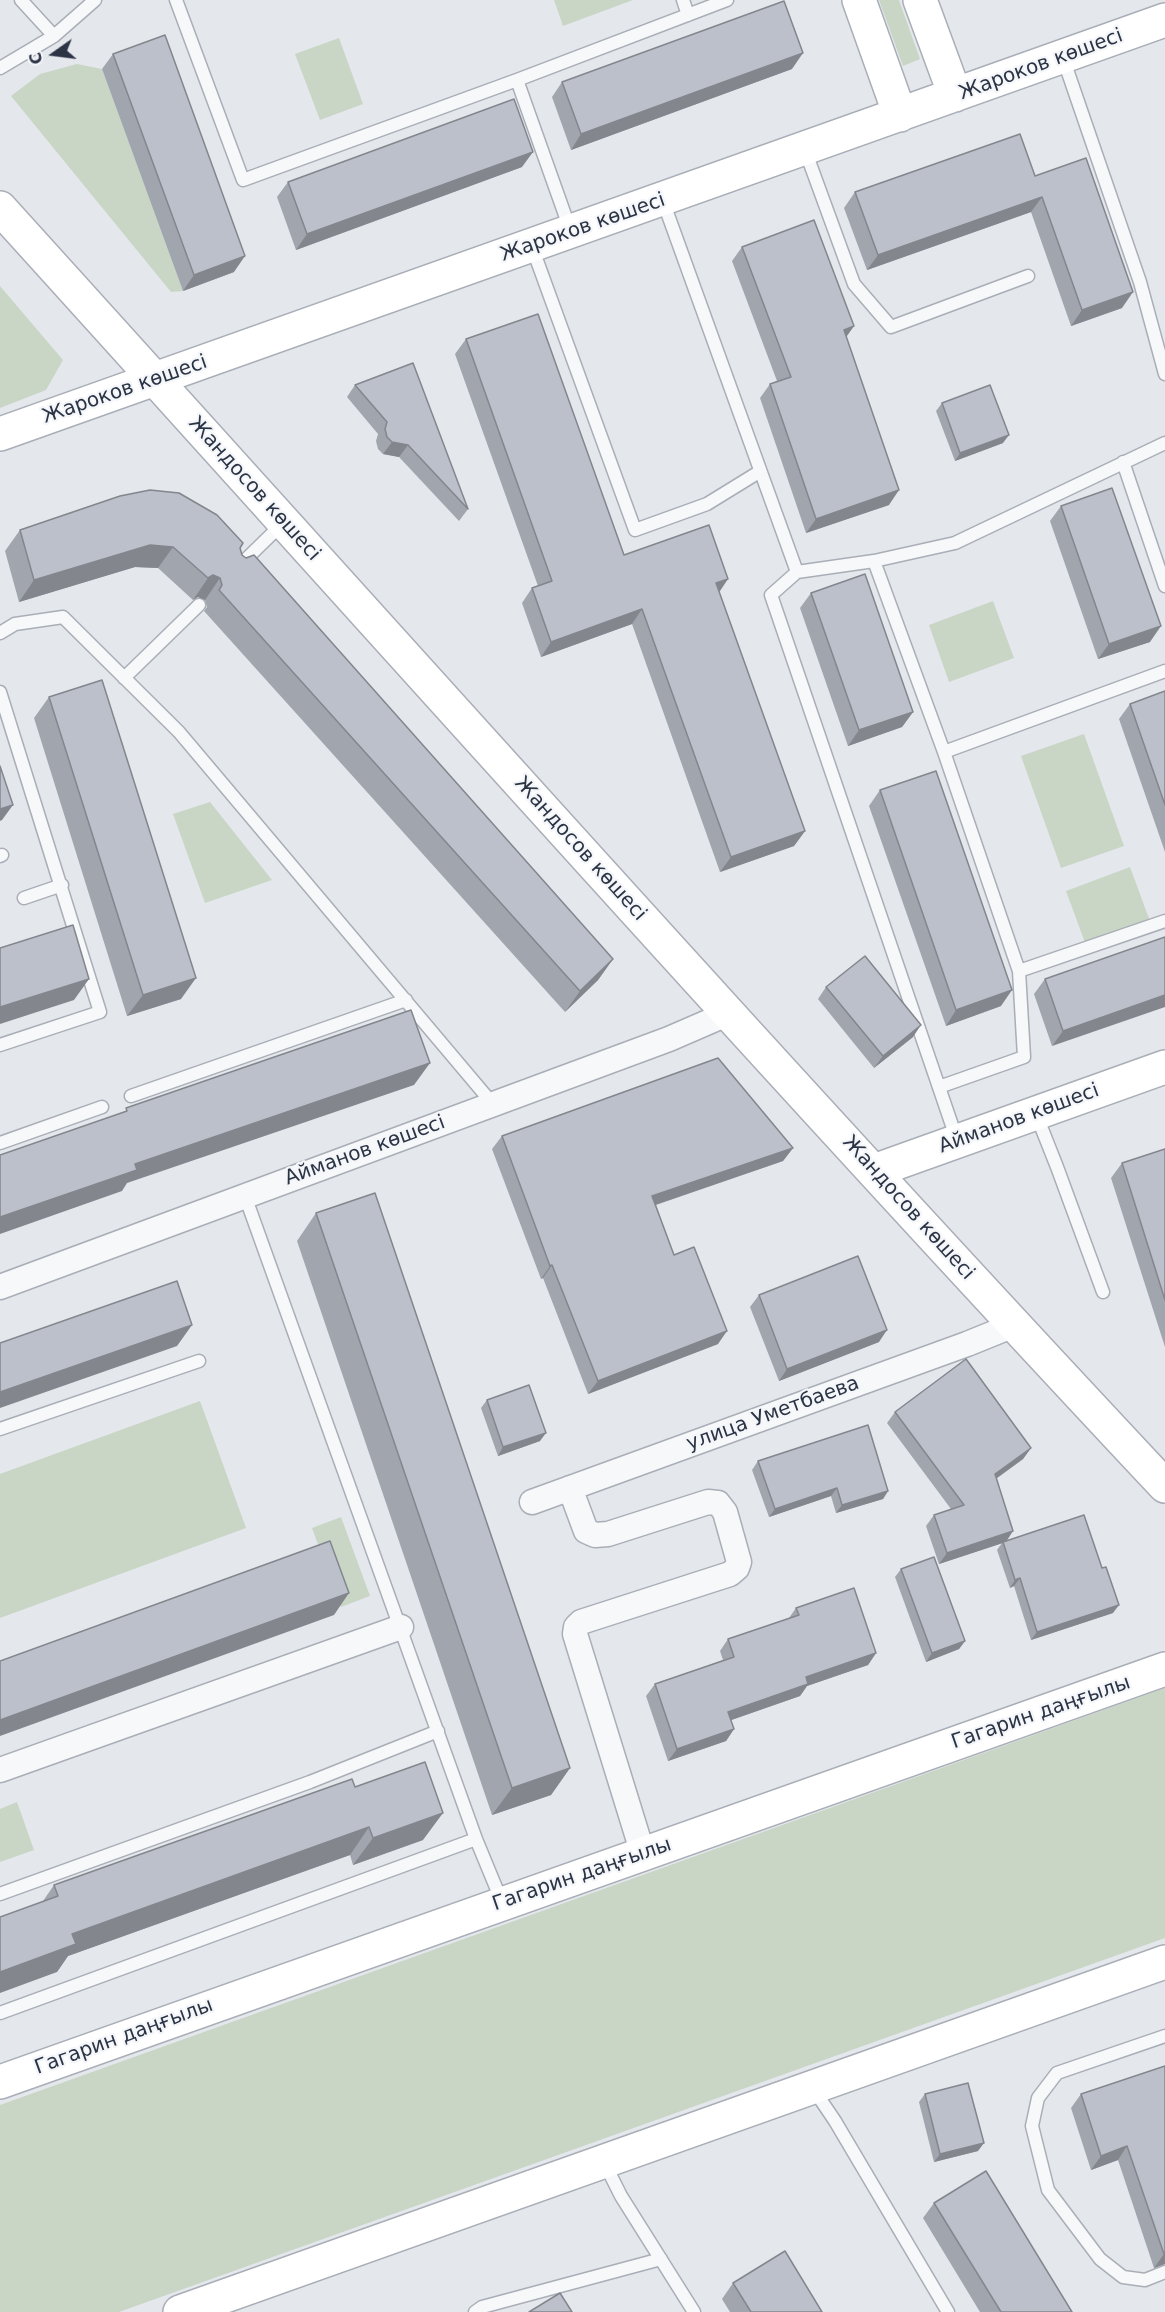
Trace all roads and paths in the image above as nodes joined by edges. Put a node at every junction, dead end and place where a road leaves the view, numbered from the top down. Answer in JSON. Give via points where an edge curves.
{"nodes":[{"id":1,"x":21,"y":0,"type":"edge"},
{"id":2,"x":95,"y":0,"type":"edge"},
{"id":3,"x":176,"y":0,"type":"edge"},
{"id":4,"x":683,"y":0,"type":"edge"},
{"id":5,"x":727,"y":0,"type":"edge"},
{"id":6,"x":859,"y":0,"type":"edge"},
{"id":7,"x":920,"y":0,"type":"edge"},
{"id":8,"x":688,"y":15,"type":"junction"},
{"id":9,"x":1165,"y":20,"type":"edge"},
{"id":10,"x":54,"y":36,"type":"junction"},
{"id":11,"x":1062,"y":57,"type":"junction"},
{"id":12,"x":0,"y":68,"type":"edge"},
{"id":13,"x":518,"y":80,"type":"junction"},
{"id":14,"x":955,"y":95,"type":"junction"},
{"id":15,"x":900,"y":115,"type":"junction"},
{"id":16,"x":805,"y":149,"type":"junction"},
{"id":17,"x":663,"y":200,"type":"junction"},
{"id":18,"x":0,"y":208,"type":"edge"},
{"id":19,"x":572,"y":232,"type":"junction"},
{"id":20,"x":532,"y":246,"type":"junction"},
{"id":21,"x":1028,"y":276,"type":"dead end"},
{"id":22,"x":1165,"y":374,"type":"edge"},
{"id":23,"x":155,"y":380,"type":"junction"},
{"id":24,"x":0,"y":434,"type":"edge"},
{"id":25,"x":1165,"y":442,"type":"edge"},
{"id":26,"x":1123,"y":462,"type":"junction"},
{"id":27,"x":759,"y":472,"type":"junction"},
{"id":28,"x":283,"y":523,"type":"junction"},
{"id":29,"x":874,"y":561,"type":"junction"},
{"id":30,"x":233,"y":571,"type":"edge"},
{"id":31,"x":797,"y":572,"type":"junction"},
{"id":32,"x":1165,"y":586,"type":"edge"},
{"id":33,"x":199,"y":605,"type":"edge"},
{"id":34,"x":0,"y":633,"type":"edge"},
{"id":35,"x":1165,"y":671,"type":"edge"},
{"id":36,"x":124,"y":678,"type":"junction"},
{"id":37,"x":0,"y":692,"type":"edge"},
{"id":38,"x":944,"y":752,"type":"junction"},
{"id":39,"x":62,"y":885,"type":"junction"},
{"id":40,"x":24,"y":898,"type":"dead end"},
{"id":41,"x":1165,"y":921,"type":"edge"},
{"id":42,"x":1019,"y":970,"type":"junction"},
{"id":43,"x":406,"y":1000,"type":"junction"},
{"id":44,"x":729,"y":1013,"type":"junction"},
{"id":45,"x":0,"y":1045,"type":"edge"},
{"id":46,"x":1165,"y":1067,"type":"edge"},
{"id":47,"x":939,"y":1087,"type":"junction"},
{"id":48,"x":131,"y":1096,"type":"dead end"},
{"id":49,"x":492,"y":1103,"type":"junction"},
{"id":50,"x":102,"y":1107,"type":"dead end"},
{"id":51,"x":1035,"y":1113,"type":"junction"},
{"id":52,"x":957,"y":1141,"type":"junction"},
{"id":53,"x":0,"y":1143,"type":"edge"},
{"id":54,"x":874,"y":1171,"type":"junction"},
{"id":55,"x":245,"y":1196,"type":"junction"},
{"id":56,"x":0,"y":1287,"type":"edge"},
{"id":57,"x":1103,"y":1292,"type":"dead end"},
{"id":58,"x":1014,"y":1325,"type":"junction"},
{"id":59,"x":199,"y":1360,"type":"dead end"},
{"id":60,"x":0,"y":1429,"type":"edge"},
{"id":61,"x":1165,"y":1486,"type":"edge"},
{"id":62,"x":570,"y":1488,"type":"junction"},
{"id":63,"x":532,"y":1502,"type":"dead end"},
{"id":64,"x":401,"y":1627,"type":"junction"},
{"id":65,"x":1165,"y":1669,"type":"edge"},
{"id":66,"x":438,"y":1731,"type":"junction"},
{"id":67,"x":0,"y":1770,"type":"edge"},
{"id":68,"x":476,"y":1839,"type":"junction"},
{"id":69,"x":643,"y":1854,"type":"junction"},
{"id":70,"x":0,"y":1894,"type":"edge"},
{"id":71,"x":502,"y":1903,"type":"junction"},
{"id":72,"x":1165,"y":1962,"type":"edge"},
{"id":73,"x":0,"y":2013,"type":"edge"},
{"id":74,"x":1165,"y":2036,"type":"edge"},
{"id":75,"x":0,"y":2082,"type":"edge"},
{"id":76,"x":812,"y":2086,"type":"junction"},
{"id":77,"x":603,"y":2161,"type":"junction"},
{"id":78,"x":661,"y":2259,"type":"junction"},
{"id":79,"x":1165,"y":2272,"type":"edge"},
{"id":80,"x":188,"y":2311,"type":"edge"},
{"id":81,"x":475,"y":2312,"type":"edge"},
{"id":82,"x":694,"y":2312,"type":"edge"},
{"id":83,"x":948,"y":2312,"type":"edge"}],
"edges":[{"from":1,"to":10,"type":"lane"},
{"from":2,"to":10,"type":"lane"},
{"from":3,"to":13,"type":"lane","via":[[243,180]]},
{"from":4,"to":8,"type":"lane"},
{"from":5,"to":8,"type":"lane"},
{"from":6,"to":15,"type":"main road"},
{"from":7,"to":14,"type":"main road"},
{"from":8,"to":13,"type":"lane"},
{"from":9,"to":11,"type":"main road","name":"Жароков көшесі"},
{"from":10,"to":12,"type":"lane"},
{"from":11,"to":14,"type":"main road","name":"Жароков көшесі"},
{"from":11,"to":22,"type":"lane","via":[[1140,282]]},
{"from":13,"to":19,"type":"lane"},
{"from":14,"to":15,"type":"main road","name":"Жароков көшесі"},
{"from":15,"to":16,"type":"main road","name":"Жароков көшесі"},
{"from":16,"to":17,"type":"main road","name":"Жароков көшесі"},
{"from":16,"to":21,"type":"lane","via":[[854,284],[891,327]]},
{"from":17,"to":19,"type":"main road","name":"Жароков көшесі"},
{"from":17,"to":27,"type":"lane"},
{"from":18,"to":23,"type":"main road","name":"Жандосов көшесі"},
{"from":19,"to":20,"type":"main road","name":"Жароков көшесі"},
{"from":20,"to":23,"type":"main road","name":"Жароков көшесі"},
{"from":20,"to":27,"type":"lane","via":[[635,530],[707,504]]},
{"from":23,"to":24,"type":"main road","name":"Жароков көшесі"},
{"from":23,"to":28,"type":"main road","name":"Жандосов көшесі"},
{"from":25,"to":26,"type":"lane"},
{"from":26,"to":29,"type":"lane","via":[[955,543]]},
{"from":26,"to":32,"type":"lane"},
{"from":27,"to":31,"type":"lane"},
{"from":28,"to":30,"type":"lane"},
{"from":28,"to":44,"type":"main road","name":"Жандосов көшесі"},
{"from":29,"to":31,"type":"lane"},
{"from":29,"to":38,"type":"lane"},
{"from":31,"to":47,"type":"lane","via":[[771,594]]},
{"from":33,"to":36,"type":"lane"},
{"from":34,"to":36,"type":"lane","via":[[15,624],[63,617]]},
{"from":35,"to":38,"type":"lane"},
{"from":36,"to":43,"type":"lane","via":[[179,732]]},
{"from":37,"to":39,"type":"lane"},
{"from":38,"to":42,"type":"lane"},
{"from":39,"to":40,"type":"lane"},
{"from":39,"to":45,"type":"lane","via":[[100,1012]]},
{"from":41,"to":42,"type":"lane"},
{"from":42,"to":47,"type":"lane","via":[[1024,1057]]},
{"from":43,"to":48,"type":"lane"},
{"from":43,"to":49,"type":"lane"},
{"from":44,"to":49,"type":"street","name":"Айманов көшесі","via":[[669,1039]]},
{"from":44,"to":54,"type":"main road","name":"Жандосов көшесі"},
{"from":46,"to":51,"type":"main road","name":"Айманов көшесі"},
{"from":47,"to":52,"type":"lane"},
{"from":49,"to":55,"type":"street","name":"Айманов көшесі"},
{"from":50,"to":53,"type":"lane"},
{"from":51,"to":52,"type":"main road","name":"Айманов көшесі"},
{"from":51,"to":57,"type":"lane"},
{"from":52,"to":54,"type":"main road","name":"Айманов көшесі"},
{"from":54,"to":58,"type":"main road","name":"Жандосов көшесі"},
{"from":55,"to":56,"type":"street","name":"Айманов көшесі"},
{"from":55,"to":64,"type":"lane"},
{"from":58,"to":61,"type":"main road","name":"Жандосов көшесі"},
{"from":58,"to":62,"type":"street","name":"улица Уметбаева"},
{"from":59,"to":60,"type":"lane"},
{"from":62,"to":63,"type":"street","name":"улица Уметбаева"},
{"from":62,"to":69,"type":"street","via":[[586,1531],[595,1535],[708,1502],[718,1503],[725,1512],[739,1562],[730,1574],[581,1622],[576,1627]]},
{"from":64,"to":66,"type":"lane"},
{"from":64,"to":67,"type":"street"},
{"from":65,"to":69,"type":"main road","name":"Гагарин даңғылы"},
{"from":66,"to":68,"type":"lane"},
{"from":66,"to":70,"type":"lane","via":[[310,1782]]},
{"from":68,"to":71,"type":"lane"},
{"from":68,"to":73,"type":"lane"},
{"from":69,"to":71,"type":"main road","name":"Гагарин даңғылы"},
{"from":71,"to":75,"type":"main road","name":"Гагарин даңғылы"},
{"from":72,"to":76,"type":"main road"},
{"from":74,"to":79,"type":"lane","via":[[1057,2073],[1038,2098],[1032,2126],[1048,2190],[1100,2259],[1123,2277],[1145,2280]]},
{"from":76,"to":77,"type":"main road"},
{"from":76,"to":83,"type":"lane"},
{"from":77,"to":78,"type":"lane"},
{"from":77,"to":80,"type":"main road"},
{"from":78,"to":81,"type":"lane"},
{"from":78,"to":82,"type":"lane"}]}
